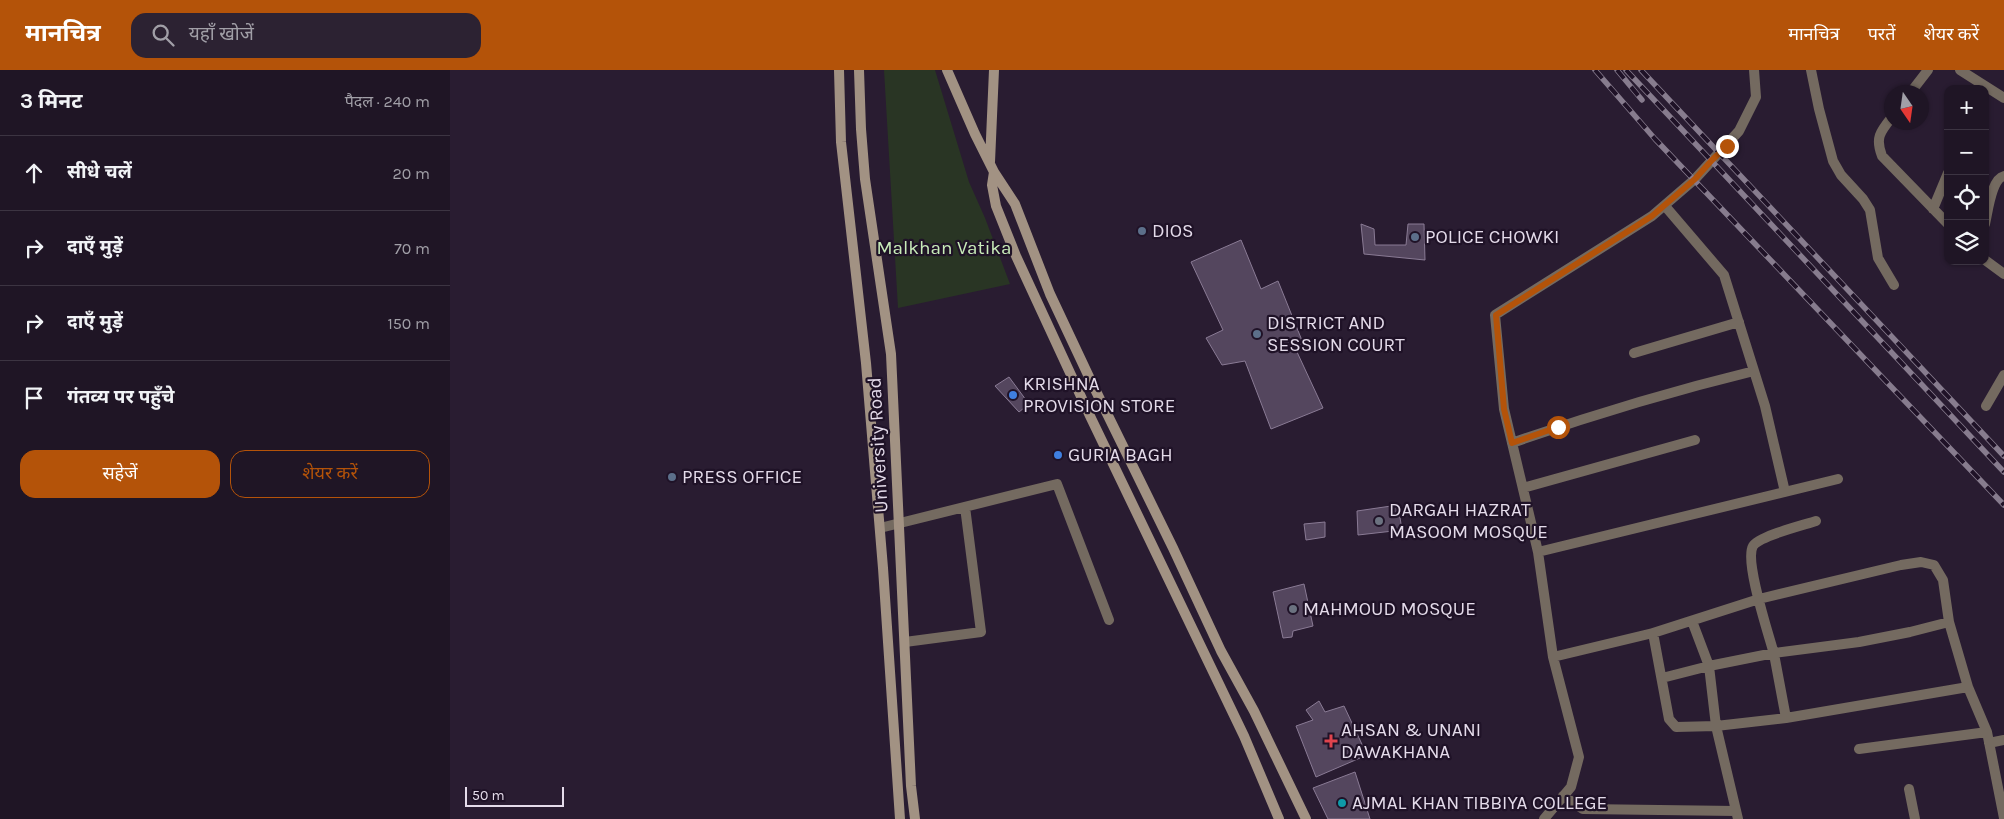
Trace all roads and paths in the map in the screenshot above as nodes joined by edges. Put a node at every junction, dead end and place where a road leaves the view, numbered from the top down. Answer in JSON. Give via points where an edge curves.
{"nodes":[{"id":1,"x":839,"y":70,"type":"edge"},
{"id":2,"x":859,"y":70,"type":"edge"},
{"id":3,"x":947,"y":70,"type":"edge"},
{"id":4,"x":994,"y":70,"type":"edge"},
{"id":5,"x":1754,"y":70,"type":"edge"},
{"id":6,"x":1811,"y":70,"type":"edge"},
{"id":7,"x":1928,"y":70,"type":"edge"},
{"id":8,"x":1960,"y":70,"type":"edge"},
{"id":9,"x":1916,"y":85,"type":"edge"},
{"id":10,"x":1992,"y":90,"type":"junction"},
{"id":11,"x":1989,"y":94,"type":"edge"},
{"id":12,"x":2004,"y":98,"type":"edge"},
{"id":13,"x":1884,"y":128,"type":"edge"},
{"id":14,"x":992,"y":167,"type":"junction"},
{"id":15,"x":1947,"y":175,"type":"edge"},
{"id":16,"x":2004,"y":176,"type":"edge"},
{"id":17,"x":1665,"y":206,"type":"junction"},
{"id":18,"x":1933,"y":209,"type":"junction"},
{"id":19,"x":1944,"y":220,"type":"edge"},
{"id":20,"x":1986,"y":220,"type":"edge"},
{"id":21,"x":1989,"y":263,"type":"edge"},
{"id":22,"x":2004,"y":274,"type":"edge"},
{"id":23,"x":1894,"y":285,"type":"dead end"},
{"id":24,"x":1739,"y":322,"type":"junction"},
{"id":25,"x":1634,"y":353,"type":"dead end"},
{"id":26,"x":1754,"y":371,"type":"junction"},
{"id":27,"x":2004,"y":375,"type":"edge"},
{"id":28,"x":1986,"y":406,"type":"dead end"},
{"id":29,"x":1695,"y":440,"type":"dead end"},
{"id":30,"x":1512,"y":443,"type":"junction"},
{"id":31,"x":1838,"y":479,"type":"dead end"},
{"id":32,"x":1523,"y":488,"type":"junction"},
{"id":33,"x":1785,"y":492,"type":"junction"},
{"id":34,"x":965,"y":507,"type":"junction"},
{"id":35,"x":1816,"y":521,"type":"dead end"},
{"id":36,"x":900,"y":524,"type":"junction"},
{"id":37,"x":880,"y":528,"type":"junction"},
{"id":38,"x":1538,"y":552,"type":"junction"},
{"id":39,"x":1759,"y":598,"type":"junction"},
{"id":40,"x":1109,"y":620,"type":"dead end"},
{"id":41,"x":1692,"y":621,"type":"junction"},
{"id":42,"x":1949,"y":622,"type":"junction"},
{"id":43,"x":1654,"y":633,"type":"junction"},
{"id":44,"x":906,"y":642,"type":"junction"},
{"id":45,"x":1774,"y":653,"type":"junction"},
{"id":46,"x":1553,"y":657,"type":"junction"},
{"id":47,"x":1709,"y":666,"type":"junction"},
{"id":48,"x":1662,"y":678,"type":"junction"},
{"id":49,"x":1968,"y":687,"type":"junction"},
{"id":50,"x":1786,"y":718,"type":"junction"},
{"id":51,"x":1716,"y":726,"type":"junction"},
{"id":52,"x":1987,"y":732,"type":"junction"},
{"id":53,"x":2004,"y":740,"type":"edge"},
{"id":54,"x":1989,"y":742,"type":"junction"},
{"id":55,"x":1859,"y":749,"type":"dead end"},
{"id":56,"x":1909,"y":789,"type":"dead end"},
{"id":57,"x":1563,"y":796,"type":"junction"},
{"id":58,"x":1737,"y":815,"type":"edge"},
{"id":59,"x":2004,"y":818,"type":"edge"},
{"id":60,"x":900,"y":819,"type":"edge"},
{"id":61,"x":915,"y":819,"type":"edge"},
{"id":62,"x":1279,"y":819,"type":"edge"},
{"id":63,"x":1306,"y":819,"type":"edge"},
{"id":64,"x":1544,"y":819,"type":"edge"},
{"id":65,"x":1915,"y":819,"type":"edge"}],
"edges":[{"from":1,"to":37,"type":"main road","name":"University Road","via":[[841,142],[866,363]]},
{"from":2,"to":36,"type":"main road","name":"University Road","via":[[865,179],[891,354]]},
{"from":3,"to":14,"type":"main road"},
{"from":4,"to":14,"type":"main road"},
{"from":5,"to":17,"type":"street","via":[[1756,97],[1739,131]]},
{"from":6,"to":23,"type":"street","via":[[1833,161],[1870,210],[1878,258]]},
{"from":7,"to":9,"type":"street"},
{"from":8,"to":10,"type":"street"},
{"from":10,"to":11,"type":"street"},
{"from":10,"to":12,"type":"street"},
{"from":13,"to":18,"type":"street","via":[[1878,137],[1882,156]]},
{"from":14,"to":62,"type":"main road","via":[[996,206],[1016,256],[1244,736]]},
{"from":14,"to":63,"type":"main road","via":[[1015,204],[1050,294],[1221,652],[1254,711]]},
{"from":15,"to":18,"type":"street"},
{"from":16,"to":20,"type":"street","via":[[1995,183]]},
{"from":17,"to":24,"type":"street","via":[[1724,275]]},
{"from":17,"to":30,"type":"street","via":[[1496,315],[1504,409]]},
{"from":18,"to":19,"type":"street"},
{"from":21,"to":22,"type":"street"},
{"from":24,"to":25,"type":"street"},
{"from":24,"to":26,"type":"street"},
{"from":26,"to":30,"type":"street","via":[[1620,408]]},
{"from":26,"to":33,"type":"street"},
{"from":27,"to":28,"type":"street"},
{"from":29,"to":32,"type":"street"},
{"from":30,"to":32,"type":"street"},
{"from":31,"to":33,"type":"street"},
{"from":32,"to":38,"type":"street"},
{"from":33,"to":38,"type":"street"},
{"from":34,"to":36,"type":"street"},
{"from":34,"to":40,"type":"street","via":[[1057,484]]},
{"from":34,"to":44,"type":"street","via":[[981,632]]},
{"from":35,"to":39,"type":"street","via":[[1770,536],[1752,547],[1750,558]]},
{"from":36,"to":37,"type":"street"},
{"from":36,"to":44,"type":"main road","name":"University Road"},
{"from":37,"to":60,"type":"main road","name":"University Road"},
{"from":38,"to":46,"type":"street"},
{"from":39,"to":41,"type":"street"},
{"from":39,"to":42,"type":"street","via":[[1921,562],[1934,565],[1943,580]]},
{"from":39,"to":45,"type":"street"},
{"from":41,"to":43,"type":"street"},
{"from":41,"to":47,"type":"street"},
{"from":42,"to":45,"type":"street","via":[[1859,642]]},
{"from":42,"to":49,"type":"street"},
{"from":43,"to":46,"type":"street"},
{"from":43,"to":48,"type":"street"},
{"from":44,"to":61,"type":"main road","name":"University Road"},
{"from":45,"to":47,"type":"street"},
{"from":45,"to":50,"type":"street"},
{"from":46,"to":57,"type":"street","via":[[1579,757],[1571,787]]},
{"from":47,"to":48,"type":"street"},
{"from":47,"to":51,"type":"street"},
{"from":48,"to":51,"type":"street","via":[[1669,719],[1676,727]]},
{"from":49,"to":50,"type":"street"},
{"from":49,"to":52,"type":"street"},
{"from":50,"to":51,"type":"street"},
{"from":51,"to":58,"type":"street"},
{"from":52,"to":54,"type":"street"},
{"from":52,"to":55,"type":"street"},
{"from":53,"to":54,"type":"street"},
{"from":54,"to":59,"type":"street"},
{"from":56,"to":65,"type":"street"},
{"from":57,"to":58,"type":"street","via":[[1583,810]]},
{"from":57,"to":64,"type":"street"}]}
